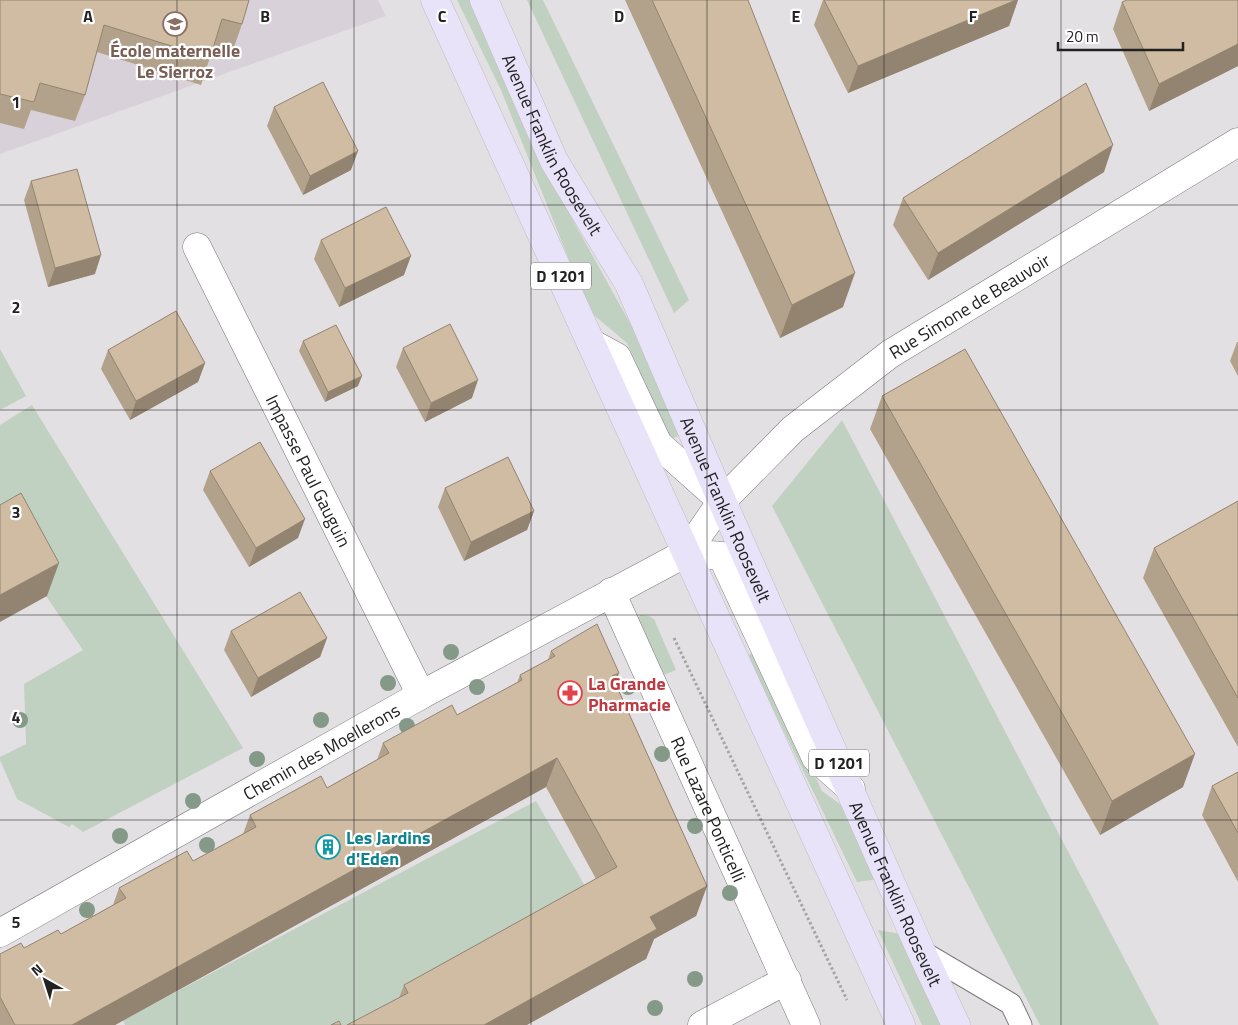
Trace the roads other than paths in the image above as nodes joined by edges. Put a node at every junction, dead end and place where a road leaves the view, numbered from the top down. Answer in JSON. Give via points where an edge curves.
{"nodes":[{"id":1,"x":435,"y":0,"type":"edge"},
{"id":2,"x":484,"y":0,"type":"edge"},
{"id":3,"x":1238,"y":142,"type":"edge"},
{"id":4,"x":197,"y":247,"type":"dead end"},
{"id":5,"x":591,"y":343,"type":"junction"},
{"id":6,"x":722,"y":501,"type":"junction"},
{"id":7,"x":686,"y":552,"type":"junction"},
{"id":8,"x":611,"y":592,"type":"junction"},
{"id":9,"x":421,"y":695,"type":"junction"},
{"id":10,"x":851,"y":789,"type":"junction"},
{"id":11,"x":0,"y":933,"type":"edge"},
{"id":12,"x":921,"y":951,"type":"junction"},
{"id":13,"x":787,"y":980,"type":"junction"},
{"id":14,"x":702,"y":1025,"type":"edge"},
{"id":15,"x":806,"y":1025,"type":"edge"},
{"id":16,"x":901,"y":1025,"type":"edge"},
{"id":17,"x":956,"y":1025,"type":"edge"},
{"id":18,"x":1021,"y":1025,"type":"edge"}],
"edges":[{"from":1,"to":5,"type":"main road","number":"D 1201"},
{"from":2,"to":6,"type":"main road","name":"Avenue Franklin Roosevelt","number":"D 1201","via":[[554,161],[628,284]]},
{"from":3,"to":6,"type":"street","name":"Rue Simone de Beauvoir","via":[[890,354],[793,429]]},
{"from":4,"to":9,"type":"street","name":"Impasse Paul Gauguin"},
{"from":5,"to":6,"type":"street","via":[[617,357],[658,444]]},
{"from":5,"to":7,"type":"main road","number":"D 1201"},
{"from":6,"to":7,"type":"street","name":"Rue Simone de Beauvoir"},
{"from":6,"to":10,"type":"main road","name":"Avenue Franklin Roosevelt","number":"D 1201"},
{"from":7,"to":8,"type":"street","name":"Chemin des Moellerons"},
{"from":7,"to":10,"type":"street","via":[[722,556],[816,758]]},
{"from":7,"to":16,"type":"main road","number":"D 1201"},
{"from":8,"to":9,"type":"street","name":"Chemin des Moellerons"},
{"from":8,"to":13,"type":"street","name":"Rue Lazare Ponticelli"},
{"from":9,"to":11,"type":"street","name":"Chemin des Moellerons"},
{"from":10,"to":12,"type":"main road","name":"Avenue Franklin Roosevelt","number":"D 1201"},
{"from":12,"to":17,"type":"main road","name":"Avenue Franklin Roosevelt","number":"D 1201"},
{"from":12,"to":18,"type":"lane","via":[[1011,1004]]},
{"from":13,"to":14,"type":"street"},
{"from":13,"to":15,"type":"street","name":"Rue Lazare Ponticelli"}]}
